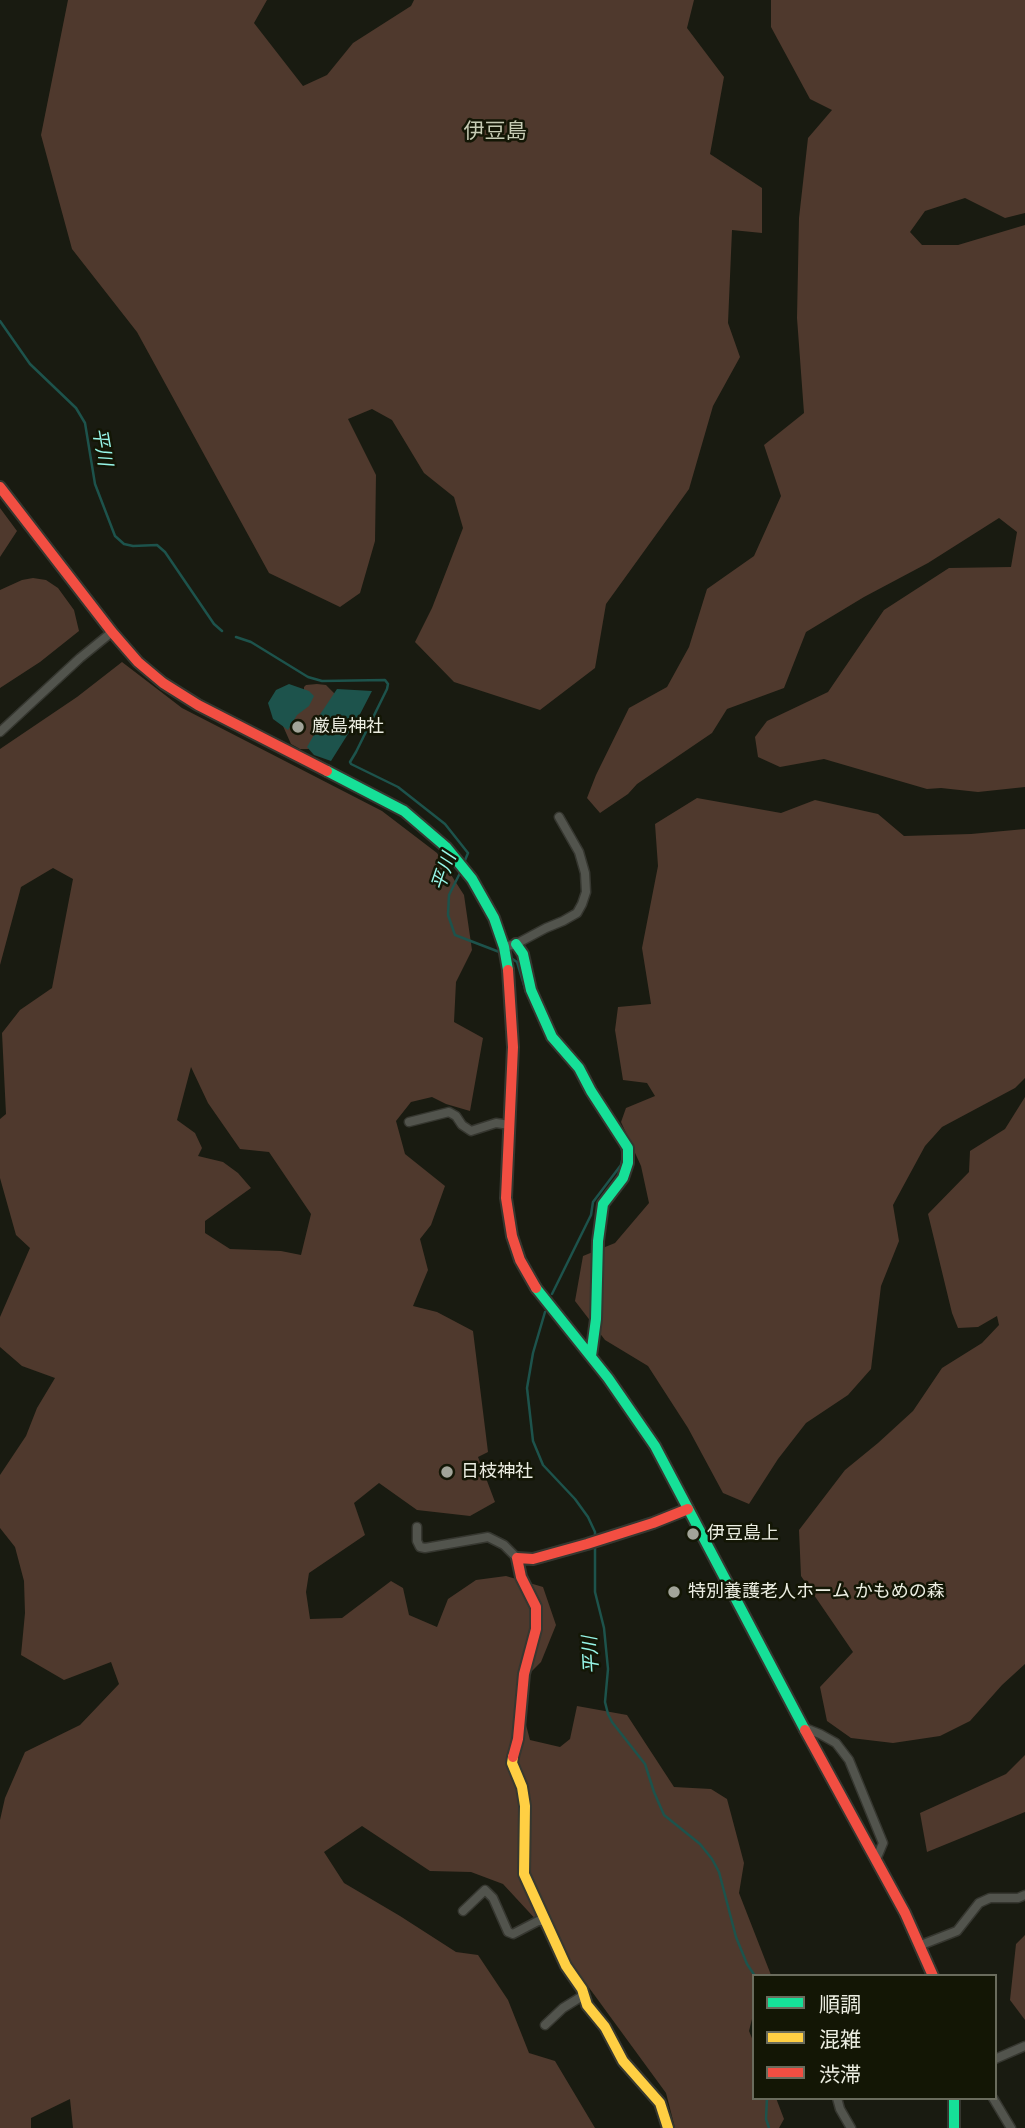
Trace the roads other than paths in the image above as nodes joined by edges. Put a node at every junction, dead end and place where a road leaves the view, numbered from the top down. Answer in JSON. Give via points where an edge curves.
{"nodes":[{"id":1,"x":0,"y":487,"type":"edge"},
{"id":2,"x":112,"y":632,"type":"junction"},
{"id":3,"x":0,"y":732,"type":"edge"},
{"id":4,"x":559,"y":817,"type":"dead end"},
{"id":5,"x":516,"y":944,"type":"junction"},
{"id":6,"x":504,"y":951,"type":"junction"},
{"id":7,"x":408,"y":1122,"type":"dead end"},
{"id":8,"x":510,"y":1125,"type":"junction"},
{"id":9,"x":591,"y":1356,"type":"junction"},
{"id":10,"x":688,"y":1508,"type":"junction"},
{"id":11,"x":417,"y":1527,"type":"dead end"},
{"id":12,"x":517,"y":1558,"type":"junction"},
{"id":13,"x":805,"y":1728,"type":"junction"},
{"id":14,"x":876,"y":1860,"type":"junction"},
{"id":15,"x":1025,"y":1895,"type":"edge"},
{"id":16,"x":463,"y":1911,"type":"dead end"},
{"id":17,"x":546,"y":1921,"type":"junction"},
{"id":18,"x":921,"y":1945,"type":"junction"},
{"id":19,"x":932,"y":1974,"type":"edge"},
{"id":20,"x":584,"y":1995,"type":"junction"},
{"id":21,"x":545,"y":2025,"type":"dead end"},
{"id":22,"x":1025,"y":2046,"type":"edge"},
{"id":23,"x":997,"y":2058,"type":"edge"},
{"id":24,"x":838,"y":2100,"type":"edge"},
{"id":25,"x":954,"y":2100,"type":"edge"},
{"id":26,"x":994,"y":2100,"type":"edge"},
{"id":27,"x":668,"y":2128,"type":"edge"},
{"id":28,"x":851,"y":2128,"type":"edge"},
{"id":29,"x":954,"y":2128,"type":"edge"},
{"id":30,"x":1011,"y":2128,"type":"edge"}],
"edges":[{"from":1,"to":2,"type":"street"},
{"from":2,"to":3,"type":"street"},
{"from":2,"to":6,"type":"street","via":[[138,662],[181,695],[404,811],[435,836],[466,871],[494,918]]},
{"from":4,"to":5,"type":"street","via":[[585,873],[582,904],[577,913]]},
{"from":5,"to":6,"type":"street"},
{"from":5,"to":9,"type":"street","via":[[552,1037],[579,1068],[628,1148],[623,1178],[603,1204]]},
{"from":6,"to":8,"type":"street","via":[[512,1006]]},
{"from":7,"to":8,"type":"street","via":[[449,1112],[471,1131],[496,1123]]},
{"from":8,"to":9,"type":"street","via":[[506,1207],[515,1248],[532,1283]]},
{"from":9,"to":10,"type":"street","via":[[642,1427]]},
{"from":10,"to":12,"type":"street","via":[[587,1544],[533,1559]]},
{"from":10,"to":13,"type":"street"},
{"from":11,"to":12,"type":"street","via":[[417,1541],[425,1548],[488,1537]]},
{"from":12,"to":17,"type":"street","via":[[536,1607],[536,1629],[524,1674],[512,1763],[525,1806],[524,1874]]},
{"from":13,"to":14,"type":"street"},
{"from":13,"to":14,"type":"street","via":[[835,1743],[849,1760],[883,1843]]},
{"from":14,"to":18,"type":"street"},
{"from":15,"to":18,"type":"street","via":[[989,1898],[979,1903],[957,1931]]},
{"from":16,"to":17,"type":"street","via":[[485,1890],[508,1932]]},
{"from":17,"to":20,"type":"street"},
{"from":18,"to":19,"type":"street"},
{"from":20,"to":21,"type":"street"},
{"from":20,"to":27,"type":"street","via":[[622,2061],[660,2103]]},
{"from":22,"to":23,"type":"street"},
{"from":24,"to":28,"type":"street"},
{"from":25,"to":29,"type":"street"},
{"from":26,"to":30,"type":"street"}]}
